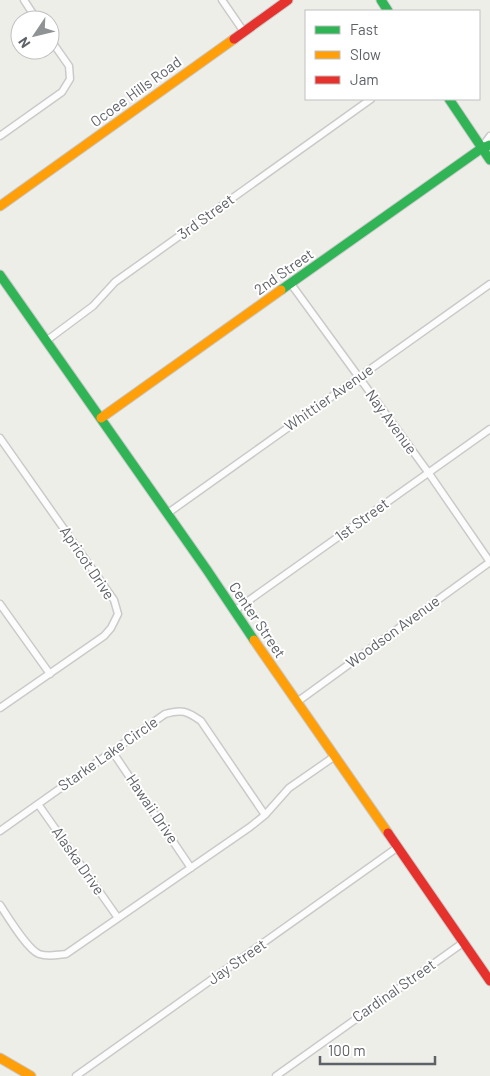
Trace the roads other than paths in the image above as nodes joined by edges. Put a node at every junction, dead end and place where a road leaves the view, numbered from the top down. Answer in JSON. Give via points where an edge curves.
{"nodes":[{"id":1,"x":222,"y":0,"type":"edge"},
{"id":2,"x":288,"y":0,"type":"edge"},
{"id":3,"x":244,"y":32,"type":"junction"},
{"id":4,"x":60,"y":53,"type":"edge"},
{"id":5,"x":370,"y":100,"type":"edge"},
{"id":6,"x":450,"y":100,"type":"edge"},
{"id":7,"x":0,"y":136,"type":"edge"},
{"id":8,"x":490,"y":136,"type":"edge"},
{"id":9,"x":486,"y":147,"type":"edge"},
{"id":10,"x":490,"y":160,"type":"edge"},
{"id":11,"x":0,"y":206,"type":"edge"},
{"id":12,"x":0,"y":275,"type":"edge"},
{"id":13,"x":291,"y":284,"type":"junction"},
{"id":14,"x":490,"y":284,"type":"edge"},
{"id":15,"x":46,"y":341,"type":"junction"},
{"id":16,"x":358,"y":377,"type":"junction"},
{"id":17,"x":101,"y":418,"type":"junction"},
{"id":18,"x":490,"y":429,"type":"edge"},
{"id":19,"x":0,"y":438,"type":"edge"},
{"id":20,"x":428,"y":472,"type":"junction"},
{"id":21,"x":168,"y":513,"type":"junction"},
{"id":22,"x":490,"y":562,"type":"edge"},
{"id":23,"x":0,"y":604,"type":"edge"},
{"id":24,"x":234,"y":611,"type":"junction"},
{"id":25,"x":50,"y":674,"type":"junction"},
{"id":26,"x":297,"y":702,"type":"junction"},
{"id":27,"x":0,"y":708,"type":"edge"},
{"id":28,"x":112,"y":751,"type":"junction"},
{"id":29,"x":335,"y":756,"type":"junction"},
{"id":30,"x":38,"y":804,"type":"junction"},
{"id":31,"x":265,"y":815,"type":"junction"},
{"id":32,"x":0,"y":830,"type":"edge"},
{"id":33,"x":398,"y":847,"type":"junction"},
{"id":34,"x":191,"y":868,"type":"junction"},
{"id":35,"x":0,"y":905,"type":"edge"},
{"id":36,"x":118,"y":918,"type":"junction"},
{"id":37,"x":464,"y":942,"type":"junction"},
{"id":38,"x":490,"y":981,"type":"edge"},
{"id":39,"x":0,"y":1058,"type":"edge"},
{"id":40,"x":31,"y":1076,"type":"edge"},
{"id":41,"x":76,"y":1076,"type":"edge"},
{"id":42,"x":276,"y":1076,"type":"edge"}],
"edges":[{"from":1,"to":3,"type":"street"},
{"from":2,"to":3,"type":"street","name":"Ocoee Hills Road"},
{"from":3,"to":11,"type":"street","name":"Ocoee Hills Road"},
{"from":4,"to":7,"type":"street","via":[[69,66],[70,79],[62,92]]},
{"from":5,"to":15,"type":"street","name":"3rd Street","via":[[115,282],[93,306]]},
{"from":6,"to":9,"type":"street"},
{"from":8,"to":9,"type":"street"},
{"from":9,"to":10,"type":"street"},
{"from":9,"to":13,"type":"street","name":"2nd Street"},
{"from":12,"to":15,"type":"street","name":"Center Street"},
{"from":13,"to":16,"type":"street","name":"Nay Avenue"},
{"from":13,"to":17,"type":"street","name":"2nd Street"},
{"from":14,"to":16,"type":"street","name":"Whittier Avenue"},
{"from":15,"to":17,"type":"street","name":"Center Street"},
{"from":16,"to":20,"type":"street","name":"Nay Avenue"},
{"from":16,"to":21,"type":"street","name":"Whittier Avenue"},
{"from":17,"to":21,"type":"street","name":"Center Street"},
{"from":18,"to":20,"type":"street","name":"1st Street"},
{"from":19,"to":25,"type":"street","name":"Apricot Drive","via":[[114,600],[118,614],[104,636]]},
{"from":20,"to":22,"type":"street","name":"Nay Avenue"},
{"from":20,"to":24,"type":"street","name":"1st Street"},
{"from":21,"to":24,"type":"street","name":"Center Street"},
{"from":22,"to":26,"type":"street","name":"Woodson Avenue"},
{"from":23,"to":25,"type":"street"},
{"from":24,"to":26,"type":"street","name":"Center Street"},
{"from":25,"to":27,"type":"street","name":"Apricot Drive"},
{"from":26,"to":29,"type":"street","name":"Center Street"},
{"from":28,"to":30,"type":"street","name":"Starke Lake Circle"},
{"from":28,"to":31,"type":"street","name":"Starke Lake Circle","via":[[165,714],[177,710],[188,712],[201,721]]},
{"from":28,"to":34,"type":"street","name":"Hawaii Drive"},
{"from":29,"to":31,"type":"street","via":[[289,788]]},
{"from":29,"to":33,"type":"street","name":"Center Street"},
{"from":30,"to":32,"type":"street","name":"Starke Lake Circle"},
{"from":30,"to":36,"type":"street","name":"Alaska Drive"},
{"from":31,"to":34,"type":"street"},
{"from":33,"to":37,"type":"street","name":"Center Street"},
{"from":33,"to":41,"type":"street","name":"Jay Street"},
{"from":34,"to":36,"type":"street"},
{"from":35,"to":36,"type":"street","via":[[31,949],[53,956],[66,954]]},
{"from":37,"to":38,"type":"street","name":"Center Street"},
{"from":37,"to":42,"type":"street","name":"Cardinal Street"},
{"from":39,"to":40,"type":"street"}]}
